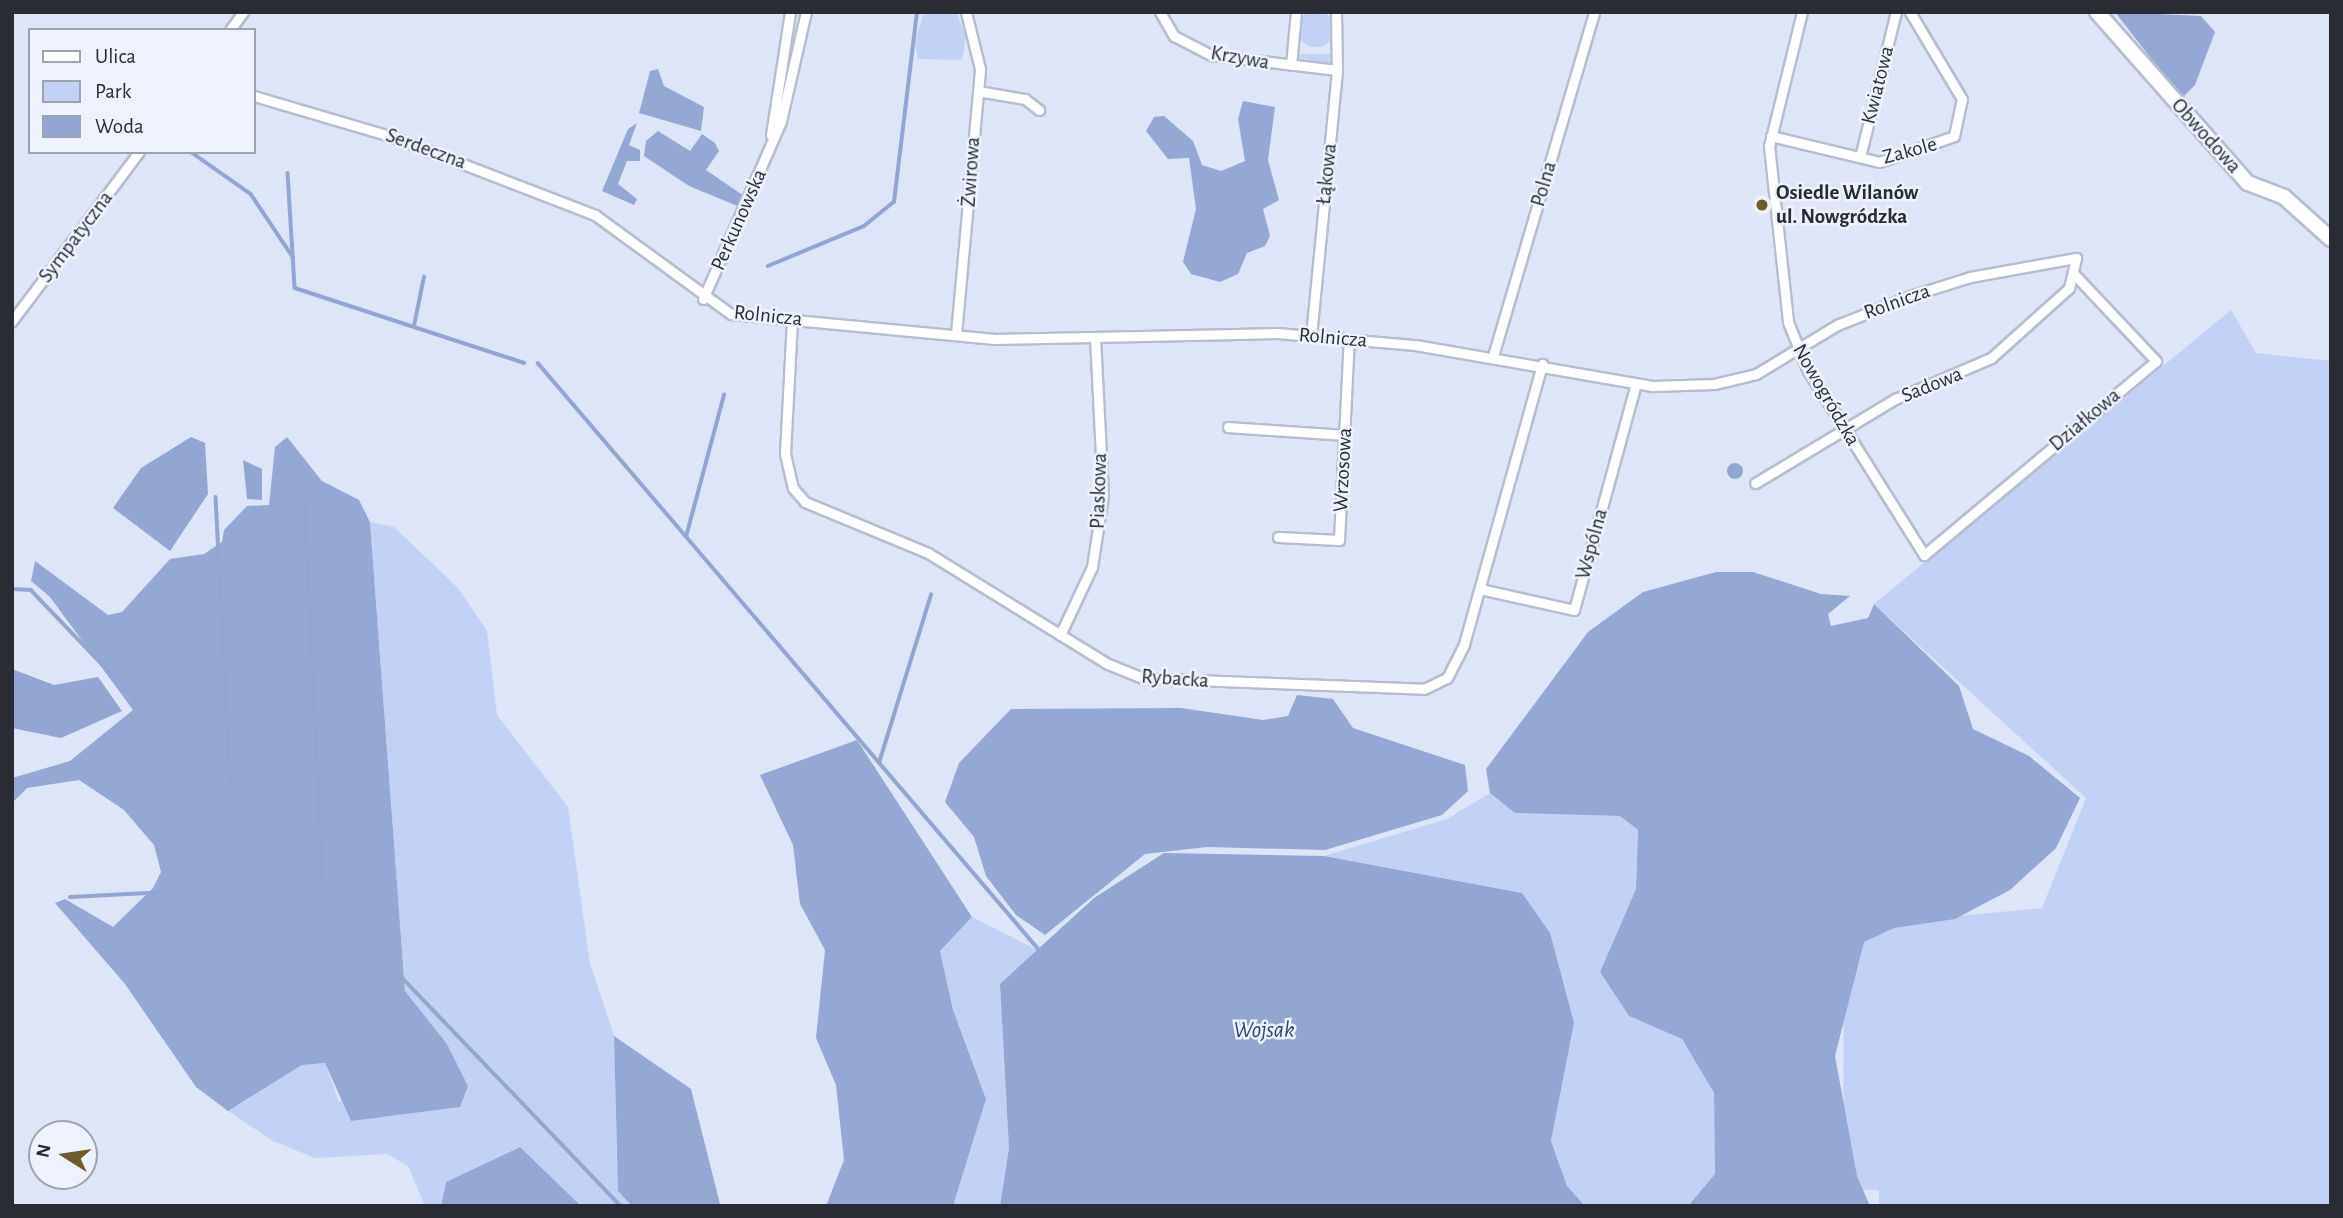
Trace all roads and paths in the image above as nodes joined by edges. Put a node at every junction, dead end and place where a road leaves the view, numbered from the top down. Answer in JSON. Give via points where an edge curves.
{"nodes":[{"id":1,"x":243,"y":12,"type":"edge"},
{"id":2,"x":790,"y":12,"type":"edge"},
{"id":3,"x":806,"y":12,"type":"edge"},
{"id":4,"x":966,"y":12,"type":"edge"},
{"id":5,"x":1160,"y":12,"type":"edge"},
{"id":6,"x":1296,"y":12,"type":"edge"},
{"id":7,"x":1336,"y":12,"type":"edge"},
{"id":8,"x":1594,"y":12,"type":"edge"},
{"id":9,"x":1801,"y":12,"type":"edge"},
{"id":10,"x":1896,"y":12,"type":"edge"},
{"id":11,"x":1910,"y":12,"type":"edge"},
{"id":12,"x":2096,"y":12,"type":"edge"},
{"id":13,"x":231,"y":28,"type":"edge"},
{"id":14,"x":1291,"y":65,"type":"junction"},
{"id":15,"x":1337,"y":70,"type":"junction"},
{"id":16,"x":978,"y":91,"type":"junction"},
{"id":17,"x":256,"y":97,"type":"edge"},
{"id":18,"x":1039,"y":110,"type":"dead end"},
{"id":19,"x":1771,"y":136,"type":"junction"},
{"id":20,"x":771,"y":140,"type":"junction"},
{"id":21,"x":137,"y":154,"type":"edge"},
{"id":22,"x":1860,"y":157,"type":"junction"},
{"id":23,"x":595,"y":215,"type":"joint"},
{"id":24,"x":2331,"y":239,"type":"edge"},
{"id":25,"x":2075,"y":275,"type":"junction"},
{"id":26,"x":703,"y":299,"type":"junction"},
{"id":27,"x":792,"y":320,"type":"junction"},
{"id":28,"x":12,"y":321,"type":"edge"},
{"id":29,"x":956,"y":334,"type":"junction"},
{"id":30,"x":1311,"y":336,"type":"junction"},
{"id":31,"x":1095,"y":338,"type":"junction"},
{"id":32,"x":1349,"y":339,"type":"junction"},
{"id":33,"x":1797,"y":351,"type":"junction"},
{"id":34,"x":1493,"y":356,"type":"junction"},
{"id":35,"x":1542,"y":364,"type":"junction"},
{"id":36,"x":1636,"y":384,"type":"junction"},
{"id":37,"x":1228,"y":427,"type":"dead end"},
{"id":38,"x":1845,"y":429,"type":"junction"},
{"id":39,"x":1345,"y":435,"type":"junction"},
{"id":40,"x":1755,"y":483,"type":"dead end"},
{"id":41,"x":1278,"y":537,"type":"dead end"},
{"id":42,"x":1924,"y":555,"type":"joint"},
{"id":43,"x":1479,"y":589,"type":"junction"},
{"id":44,"x":1060,"y":635,"type":"junction"}],
"edges":[{"from":1,"to":13,"type":"street"},
{"from":2,"to":20,"type":"street","name":"Perkunowska"},
{"from":3,"to":20,"type":"street","name":"Perkunowska","via":[[789,93]]},
{"from":4,"to":16,"type":"street","name":"Żwirowa","via":[[979,60]]},
{"from":5,"to":14,"type":"street","name":"Krzywa","via":[[1174,36],[1203,52]]},
{"from":6,"to":14,"type":"street"},
{"from":7,"to":15,"type":"street","name":"Łąkowa"},
{"from":8,"to":34,"type":"street","name":"Polna"},
{"from":9,"to":19,"type":"street","name":"Nowogródzka"},
{"from":10,"to":22,"type":"street","name":"Kwiatowa"},
{"from":11,"to":22,"type":"street","name":"Zakole","via":[[1962,99],[1959,127],[1948,140],[1892,160]]},
{"from":12,"to":24,"type":"main road","name":"Obwodowa","via":[[2248,183],[2284,197]]},
{"from":14,"to":15,"type":"street","name":"Krzywa"},
{"from":15,"to":30,"type":"street","name":"Łąkowa"},
{"from":16,"to":18,"type":"street","via":[[1025,99]]},
{"from":16,"to":29,"type":"street","name":"Żwirowa"},
{"from":17,"to":23,"type":"street","name":"Serdeczna","via":[[393,136]]},
{"from":19,"to":22,"type":"street","name":"Zakole"},
{"from":19,"to":33,"type":"street","name":"Nowogródzka","via":[[1777,253]]},
{"from":20,"to":26,"type":"street","name":"Perkunowska","via":[[747,208]]},
{"from":21,"to":28,"type":"street","name":"Sympatyczna"},
{"from":23,"to":26,"type":"street","name":"Rolnicza"},
{"from":25,"to":33,"type":"street","name":"Rolnicza","via":[[2076,258],[1948,283],[1854,317]]},
{"from":25,"to":38,"type":"street","name":"Sadowa","via":[[2069,288],[1991,358],[1895,399]]},
{"from":25,"to":42,"type":"street","name":"Działkowa","via":[[2156,361]]},
{"from":26,"to":27,"type":"street","name":"Rolnicza","via":[[731,314]]},
{"from":27,"to":29,"type":"street","name":"Rolnicza"},
{"from":27,"to":44,"type":"street","name":"Rybacka","via":[[785,454],[793,488],[805,502],[928,553]]},
{"from":29,"to":31,"type":"street","name":"Rolnicza"},
{"from":30,"to":31,"type":"street","name":"Rolnicza","via":[[1204,331]]},
{"from":30,"to":32,"type":"street","name":"Rolnicza"},
{"from":31,"to":44,"type":"street","name":"Piaskowa","via":[[1102,508],[1087,583]]},
{"from":32,"to":34,"type":"street","name":"Rolnicza"},
{"from":32,"to":39,"type":"street","name":"Wrzosowa"},
{"from":33,"to":36,"type":"street","name":"Rolnicza","via":[[1732,381]]},
{"from":33,"to":38,"type":"street","name":"Nowogródzka"},
{"from":34,"to":35,"type":"street","name":"Rolnicza"},
{"from":35,"to":36,"type":"street","name":"Rolnicza"},
{"from":35,"to":43,"type":"street","name":"Rybacka"},
{"from":36,"to":43,"type":"street","name":"Wspólna","via":[[1574,610]]},
{"from":37,"to":39,"type":"street"},
{"from":38,"to":40,"type":"street","name":"Sadowa"},
{"from":38,"to":42,"type":"street","name":"Nowogródzka"},
{"from":39,"to":41,"type":"street","name":"Wrzosowa","via":[[1339,540]]},
{"from":43,"to":44,"type":"street","name":"Rybacka","via":[[1455,667],[1424,689],[1143,678]]}]}
